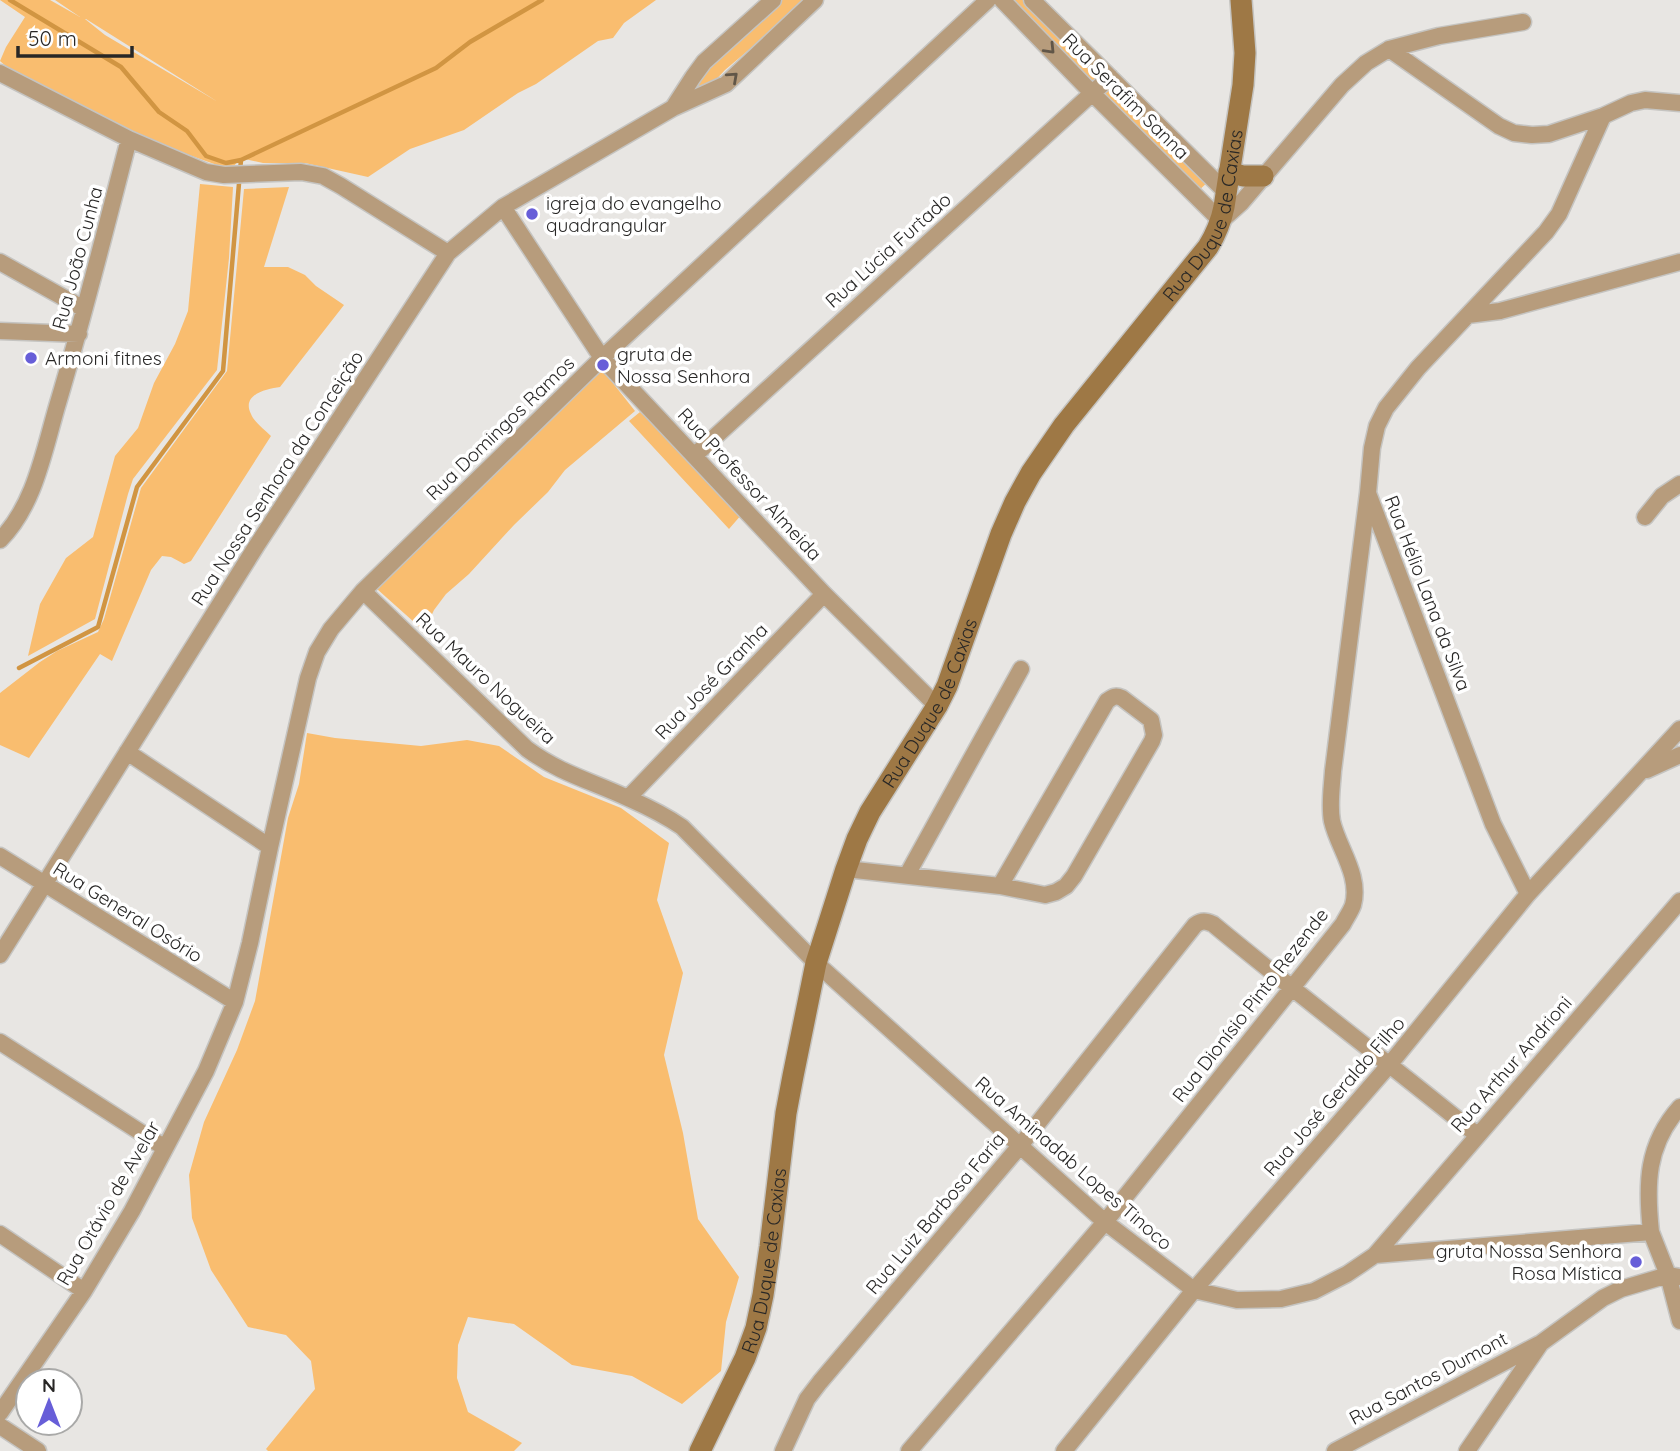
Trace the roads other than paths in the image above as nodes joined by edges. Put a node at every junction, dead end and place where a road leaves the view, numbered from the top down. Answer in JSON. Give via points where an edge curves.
{"nodes":[{"id":1,"x":773,"y":0,"type":"edge"},
{"id":2,"x":815,"y":0,"type":"edge"},
{"id":3,"x":988,"y":0,"type":"edge"},
{"id":4,"x":1002,"y":0,"type":"edge"},
{"id":5,"x":1032,"y":0,"type":"edge"},
{"id":6,"x":1241,"y":0,"type":"edge"},
{"id":7,"x":1523,"y":22,"type":"dead end"},
{"id":8,"x":1389,"y":49,"type":"junction"},
{"id":9,"x":0,"y":73,"type":"edge"},
{"id":10,"x":1110,"y":77,"type":"junction"},
{"id":11,"x":1092,"y":93,"type":"junction"},
{"id":12,"x":1680,"y":103,"type":"edge"},
{"id":13,"x":673,"y":108,"type":"junction"},
{"id":14,"x":1603,"y":116,"type":"junction"},
{"id":15,"x":129,"y":139,"type":"junction"},
{"id":16,"x":1263,"y":176,"type":"junction"},
{"id":17,"x":1228,"y":182,"type":"junction"},
{"id":18,"x":503,"y":207,"type":"junction"},
{"id":19,"x":1221,"y":222,"type":"junction"},
{"id":20,"x":448,"y":253,"type":"junction"},
{"id":21,"x":0,"y":262,"type":"edge"},
{"id":22,"x":1680,"y":262,"type":"edge"},
{"id":23,"x":84,"y":309,"type":"junction"},
{"id":24,"x":1468,"y":315,"type":"junction"},
{"id":25,"x":0,"y":331,"type":"edge"},
{"id":26,"x":79,"y":334,"type":"junction"},
{"id":27,"x":603,"y":358,"type":"junction"},
{"id":28,"x":695,"y":455,"type":"junction"},
{"id":29,"x":1680,"y":484,"type":"edge"},
{"id":30,"x":1368,"y":493,"type":"junction"},
{"id":31,"x":1645,"y":517,"type":"dead end"},
{"id":32,"x":0,"y":540,"type":"edge"},
{"id":33,"x":363,"y":591,"type":"junction"},
{"id":34,"x":824,"y":594,"type":"junction"},
{"id":35,"x":1021,"y":669,"type":"dead end"},
{"id":36,"x":937,"y":706,"type":"junction"},
{"id":37,"x":1680,"y":729,"type":"edge"},
{"id":38,"x":127,"y":752,"type":"junction"},
{"id":39,"x":1679,"y":759,"type":"edge"},
{"id":40,"x":1641,"y":773,"type":"junction"},
{"id":41,"x":628,"y":798,"type":"junction"},
{"id":42,"x":270,"y":846,"type":"junction"},
{"id":43,"x":0,"y":856,"type":"edge"},
{"id":44,"x":846,"y":869,"type":"junction"},
{"id":45,"x":907,"y":875,"type":"junction"},
{"id":46,"x":43,"y":884,"type":"junction"},
{"id":47,"x":1000,"y":887,"type":"junction"},
{"id":48,"x":1528,"y":894,"type":"junction"},
{"id":49,"x":1680,"y":901,"type":"edge"},
{"id":50,"x":0,"y":955,"type":"edge"},
{"id":51,"x":816,"y":963,"type":"junction"},
{"id":52,"x":1291,"y":988,"type":"junction"},
{"id":53,"x":234,"y":1002,"type":"junction"},
{"id":54,"x":0,"y":1042,"type":"edge"},
{"id":55,"x":1390,"y":1064,"type":"junction"},
{"id":56,"x":1680,"y":1107,"type":"edge"},
{"id":57,"x":1477,"y":1135,"type":"junction"},
{"id":58,"x":1019,"y":1147,"type":"junction"},
{"id":59,"x":165,"y":1148,"type":"junction"},
{"id":60,"x":1105,"y":1222,"type":"junction"},
{"id":61,"x":1651,"y":1232,"type":"junction"},
{"id":62,"x":0,"y":1234,"type":"edge"},
{"id":63,"x":1375,"y":1255,"type":"junction"},
{"id":64,"x":1674,"y":1276,"type":"edge"},
{"id":65,"x":1194,"y":1290,"type":"junction"},
{"id":66,"x":84,"y":1291,"type":"junction"},
{"id":67,"x":1680,"y":1321,"type":"edge"},
{"id":68,"x":1541,"y":1343,"type":"junction"},
{"id":69,"x":0,"y":1413,"type":"edge"},
{"id":70,"x":0,"y":1426,"type":"edge"},
{"id":71,"x":38,"y":1451,"type":"edge"},
{"id":72,"x":700,"y":1451,"type":"edge"},
{"id":73,"x":783,"y":1451,"type":"edge"},
{"id":74,"x":909,"y":1451,"type":"edge"},
{"id":75,"x":1064,"y":1451,"type":"edge"},
{"id":76,"x":1335,"y":1451,"type":"edge"},
{"id":77,"x":1467,"y":1451,"type":"edge"}],
"edges":[{"from":1,"to":13,"type":"street","name":"Rua Nossa Senhora da Conceição","via":[[705,62]]},
{"from":13,"to":2,"type":"street","name":"Rua Nossa Senhora da Conceição","one_way":true,"via":[[726,84]]},
{"from":3,"to":27,"type":"street","name":"Rua Domingos Ramos"},
{"from":4,"to":11,"type":"street","name":"Rua Serafim Sanna","one_way":true},
{"from":5,"to":10,"type":"street","name":"Rua Serafim Sanna"},
{"from":6,"to":17,"type":"street","name":"Rua Duque de Caxias","via":[[1243,85]]},
{"from":7,"to":8,"type":"street"},
{"from":8,"to":14,"type":"street","via":[[1514,133],[1549,134]]},
{"from":8,"to":16,"type":"street","via":[[1342,85]]},
{"from":9,"to":15,"type":"street"},
{"from":10,"to":11,"type":"street","name":"Rua Lúcia Furtado"},
{"from":10,"to":17,"type":"street","name":"Rua Serafim Sanna"},
{"from":11,"to":19,"type":"street","name":"Rua Serafim Sanna"},
{"from":11,"to":28,"type":"street","name":"Rua Lúcia Furtado"},
{"from":12,"to":14,"type":"street","via":[[1645,100]]},
{"from":13,"to":18,"type":"street","name":"Rua Nossa Senhora da Conceição"},
{"from":14,"to":24,"type":"street","name":"Rua Hélio Lana da Silva","via":[[1559,214]]},
{"from":15,"to":20,"type":"street","via":[[206,172],[323,176]]},
{"from":15,"to":23,"type":"street","name":"Rua João Cunha"},
{"from":16,"to":17,"type":"street"},
{"from":16,"to":19,"type":"street"},
{"from":17,"to":19,"type":"street","name":"Rua Duque de Caxias"},
{"from":18,"to":20,"type":"street","name":"Rua Nossa Senhora da Conceição"},
{"from":18,"to":27,"type":"street","name":"Rua Professor Almeida"},
{"from":19,"to":36,"type":"street","name":"Rua Duque de Caxias","via":[[1208,247],[1064,425],[1031,473],[1001,534]]},
{"from":20,"to":38,"type":"street","name":"Rua Nossa Senhora da Conceição"},
{"from":21,"to":23,"type":"street"},
{"from":22,"to":24,"type":"street","via":[[1500,311]]},
{"from":23,"to":26,"type":"street","name":"Rua João Cunha"},
{"from":24,"to":30,"type":"street","name":"Rua Hélio Lana da Silva","via":[[1386,408],[1372,448]]},
{"from":25,"to":26,"type":"street"},
{"from":26,"to":32,"type":"street","name":"Rua João Cunha","via":[[34,481],[22,512]]},
{"from":27,"to":28,"type":"street","name":"Rua Professor Almeida"},
{"from":27,"to":33,"type":"street","name":"Rua Domingos Ramos"},
{"from":28,"to":34,"type":"street","name":"Rua Professor Almeida"},
{"from":29,"to":31,"type":"street","via":[[1662,496]]},
{"from":30,"to":48,"type":"street","name":"Rua Hélio Lana da Silva","via":[[1493,824]]},
{"from":30,"to":52,"type":"street","name":"Rua Dionísio Pinto Rezende","via":[[1331,803],[1336,834],[1352,873],[1353,907]]},
{"from":33,"to":41,"type":"street","name":"Rua Mauro Nogueira","via":[[527,749],[566,773]]},
{"from":33,"to":42,"type":"street","name":"Rua Domingos Ramos","via":[[317,652]]},
{"from":34,"to":36,"type":"street","name":"Rua Professor Almeida"},
{"from":34,"to":41,"type":"street","name":"Rua José Granha"},
{"from":35,"to":45,"type":"street"},
{"from":36,"to":44,"type":"street","name":"Rua Duque de Caxias","via":[[870,812]]},
{"from":37,"to":40,"type":"street","name":"Rua José Geraldo Filho"},
{"from":38,"to":42,"type":"street"},
{"from":38,"to":46,"type":"street","name":"Rua Nossa Senhora da Conceição"},
{"from":39,"to":40,"type":"street"},
{"from":40,"to":48,"type":"street","name":"Rua José Geraldo Filho"},
{"from":41,"to":51,"type":"street","name":"Rua Mauro Nogueira","via":[[682,827]]},
{"from":42,"to":53,"type":"street","name":"Rua Domingos Ramos"},
{"from":43,"to":46,"type":"street","name":"Rua General Osório"},
{"from":44,"to":45,"type":"street"},
{"from":44,"to":51,"type":"street","name":"Rua Duque de Caxias"},
{"from":45,"to":47,"type":"street"},
{"from":46,"to":50,"type":"street","name":"Rua Nossa Senhora da Conceição"},
{"from":46,"to":53,"type":"street","name":"Rua General Osório"},
{"from":47,"to":47,"type":"street","via":[[1045,895],[1066,886],[1152,741],[1152,720],[1122,698],[1107,701]]},
{"from":48,"to":55,"type":"street","name":"Rua José Geraldo Filho"},
{"from":49,"to":57,"type":"street","name":"Rua Arthur Andrioni"},
{"from":51,"to":58,"type":"street","name":"Rua Aminadab Lopes Tinoco"},
{"from":51,"to":72,"type":"street","name":"Rua Duque de Caxias","via":[[786,1113],[756,1328]]},
{"from":52,"to":55,"type":"street"},
{"from":52,"to":58,"type":"street","name":"Rua Luiz Barbosa Faria","via":[[1213,925],[1200,921]]},
{"from":52,"to":60,"type":"street","name":"Rua Dionísio Pinto Rezende"},
{"from":53,"to":59,"type":"street","name":"Rua Otávio de Avelar","via":[[206,1071]]},
{"from":54,"to":59,"type":"street"},
{"from":55,"to":57,"type":"street"},
{"from":55,"to":65,"type":"street","name":"Rua José Geraldo Filho"},
{"from":56,"to":61,"type":"street","via":[[1659,1140],[1649,1169]]},
{"from":57,"to":63,"type":"street","name":"Rua Arthur Andrioni"},
{"from":58,"to":60,"type":"street","name":"Rua Aminadab Lopes Tinoco"},
{"from":58,"to":73,"type":"street","name":"Rua Luiz Barbosa Faria","via":[[820,1382]]},
{"from":59,"to":66,"type":"street","name":"Rua Otávio de Avelar"},
{"from":60,"to":65,"type":"street","name":"Rua Aminadab Lopes Tinoco"},
{"from":60,"to":74,"type":"street","name":"Rua Dionísio Pinto Rezende"},
{"from":61,"to":63,"type":"street","name":"Rua Aminadab Lopes Tinoco"},
{"from":61,"to":64,"type":"street"},
{"from":62,"to":66,"type":"street"},
{"from":63,"to":65,"type":"street","name":"Rua Aminadab Lopes Tinoco","via":[[1314,1291],[1282,1299],[1237,1300]]},
{"from":64,"to":67,"type":"street"},
{"from":64,"to":68,"type":"street","via":[[1603,1298]]},
{"from":65,"to":75,"type":"street","name":"Rua José Geraldo Filho"},
{"from":66,"to":69,"type":"street","name":"Rua Otávio de Avelar"},
{"from":68,"to":76,"type":"street","name":"Rua Santos Dumont"},
{"from":68,"to":77,"type":"street"},
{"from":70,"to":71,"type":"street"}]}
